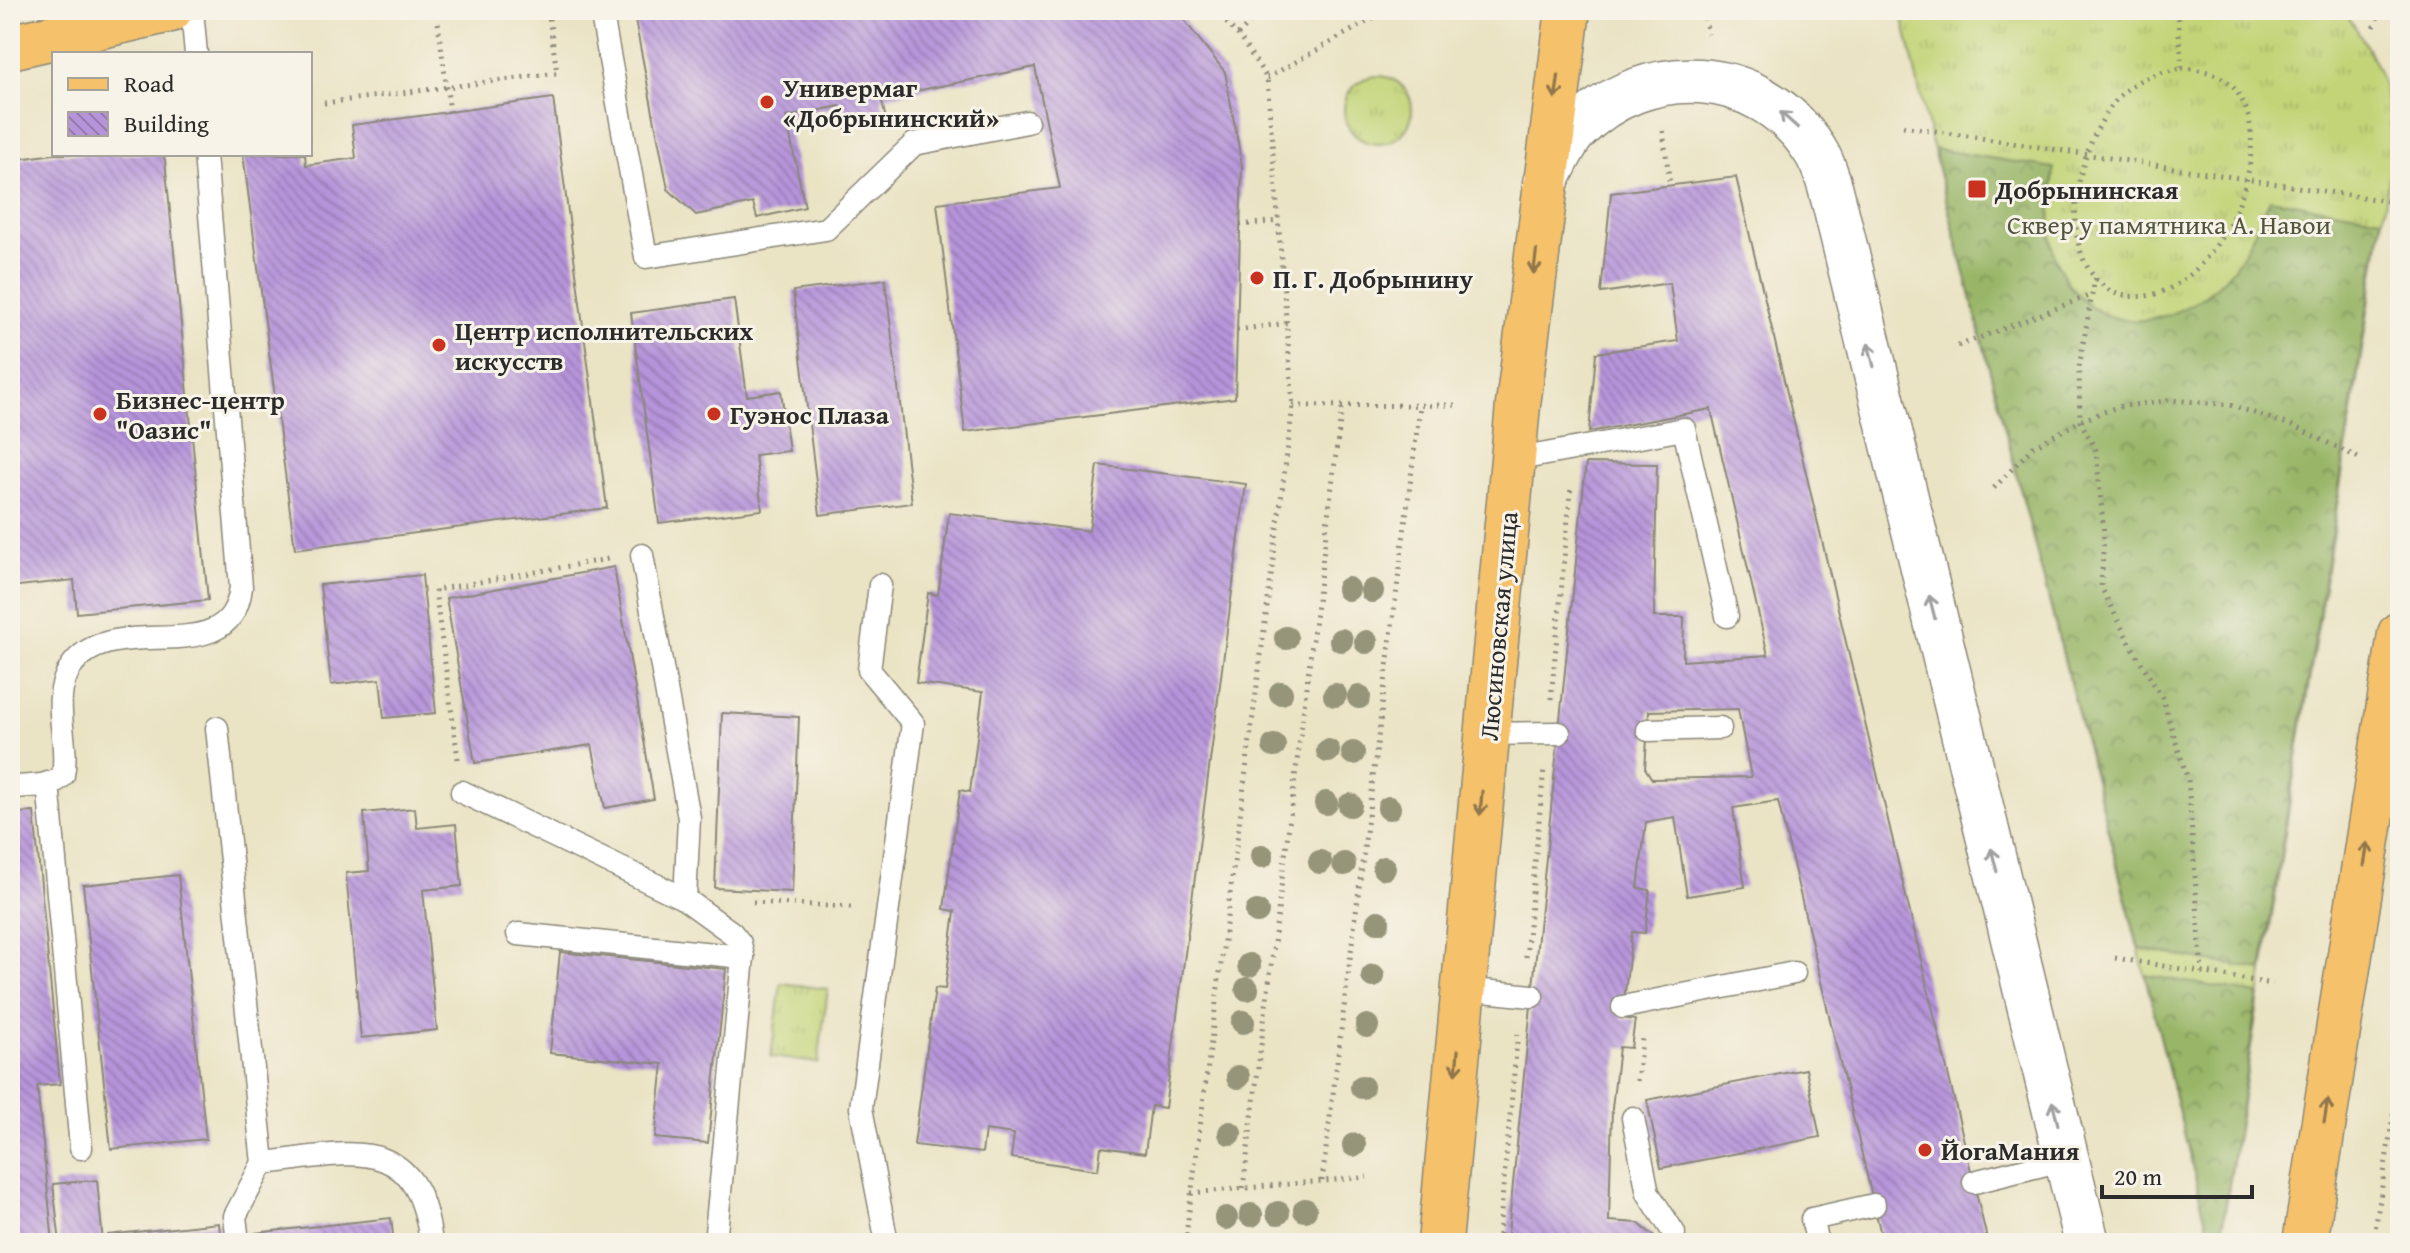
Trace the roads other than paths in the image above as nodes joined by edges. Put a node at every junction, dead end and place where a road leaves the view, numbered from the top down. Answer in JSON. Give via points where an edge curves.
{"nodes":[{"id":1,"x":170,"y":10,"type":"edge"},
{"id":2,"x":192,"y":10,"type":"edge"},
{"id":3,"x":601,"y":10,"type":"edge"},
{"id":4,"x":1568,"y":10,"type":"edge"},
{"id":5,"x":10,"y":47,"type":"edge"},
{"id":6,"x":196,"y":52,"type":"edge"},
{"id":7,"x":1027,"y":122,"type":"dead end"},
{"id":8,"x":205,"y":156,"type":"edge"},
{"id":9,"x":1544,"y":184,"type":"junction"},
{"id":10,"x":1513,"y":460,"type":"junction"},
{"id":11,"x":642,"y":555,"type":"road end"},
{"id":12,"x":880,"y":585,"type":"dead end"},
{"id":13,"x":1727,"y":616,"type":"dead end"},
{"id":14,"x":2400,"y":634,"type":"edge"},
{"id":15,"x":217,"y":728,"type":"dead end"},
{"id":16,"x":1720,"y":728,"type":"dead end"},
{"id":17,"x":1648,"y":730,"type":"dead end"},
{"id":18,"x":1553,"y":733,"type":"road end"},
{"id":19,"x":1488,"y":734,"type":"junction"},
{"id":20,"x":48,"y":783,"type":"junction"},
{"id":21,"x":16,"y":787,"type":"dead end"},
{"id":22,"x":462,"y":792,"type":"road end"},
{"id":23,"x":685,"y":899,"type":"junction"},
{"id":24,"x":518,"y":934,"type":"dead end"},
{"id":25,"x":743,"y":957,"type":"junction"},
{"id":26,"x":1794,"y":973,"type":"dead end"},
{"id":27,"x":1464,"y":989,"type":"junction"},
{"id":28,"x":1527,"y":995,"type":"road end"},
{"id":29,"x":1623,"y":1007,"type":"dead end"},
{"id":30,"x":1633,"y":1118,"type":"road end"},
{"id":31,"x":81,"y":1148,"type":"dead end"},
{"id":32,"x":2066,"y":1159,"type":"junction"},
{"id":33,"x":263,"y":1163,"type":"junction"},
{"id":34,"x":1974,"y":1182,"type":"dead end"},
{"id":35,"x":1874,"y":1205,"type":"dead end"},
{"id":36,"x":238,"y":1243,"type":"edge"},
{"id":37,"x":431,"y":1243,"type":"edge"},
{"id":38,"x":715,"y":1243,"type":"edge"},
{"id":39,"x":887,"y":1243,"type":"edge"},
{"id":40,"x":1440,"y":1243,"type":"edge"},
{"id":41,"x":1673,"y":1243,"type":"edge"},
{"id":42,"x":1818,"y":1243,"type":"edge"},
{"id":43,"x":2087,"y":1243,"type":"edge"},
{"id":44,"x":2305,"y":1243,"type":"edge"}],
"edges":[{"from":1,"to":5,"type":"main road"},
{"from":2,"to":6,"type":"lane"},
{"from":3,"to":7,"type":"lane","via":[[646,257],[826,229],[914,144]]},
{"from":4,"to":9,"type":"main road","name":"Люсиновская улица","one_way":true},
{"from":8,"to":20,"type":"lane","via":[[239,604],[216,630],[117,640],[83,653],[63,685],[63,775]]},
{"from":9,"to":10,"type":"main road","name":"Люсиновская улица","one_way":true},
{"from":32,"to":9,"type":"street","one_way":true,"via":[[1841,230],[1816,151],[1772,105],[1742,91],[1716,82],[1662,81],[1607,103],[1575,132]]},
{"from":10,"to":13,"type":"lane","via":[[1684,429]]},
{"from":10,"to":19,"type":"main road","name":"Люсиновская улица"},
{"from":11,"to":23,"type":"lane","via":[[689,818]]},
{"from":12,"to":39,"type":"lane","via":[[869,670],[913,723],[861,1108]]},
{"from":44,"to":14,"type":"main road","one_way":true},
{"from":15,"to":33,"type":"lane"},
{"from":16,"to":17,"type":"lane"},
{"from":18,"to":19,"type":"lane"},
{"from":19,"to":27,"type":"main road","name":"Люсиновская улица","one_way":true},
{"from":20,"to":21,"type":"lane"},
{"from":20,"to":31,"type":"lane"},
{"from":22,"to":23,"type":"lane"},
{"from":23,"to":25,"type":"lane","via":[[732,933]]},
{"from":24,"to":25,"type":"lane"},
{"from":25,"to":38,"type":"lane"},
{"from":26,"to":29,"type":"lane"},
{"from":27,"to":28,"type":"lane"},
{"from":27,"to":40,"type":"main road","name":"Люсиновская улица","one_way":true},
{"from":30,"to":41,"type":"lane","via":[[1648,1193],[1674,1233]]},
{"from":32,"to":34,"type":"lane"},
{"from":32,"to":43,"type":"street"},
{"from":33,"to":36,"type":"lane","via":[[235,1216]]},
{"from":33,"to":37,"type":"lane","via":[[349,1154],[393,1163],[422,1197]]},
{"from":35,"to":42,"type":"lane","via":[[1812,1219]]}]}
